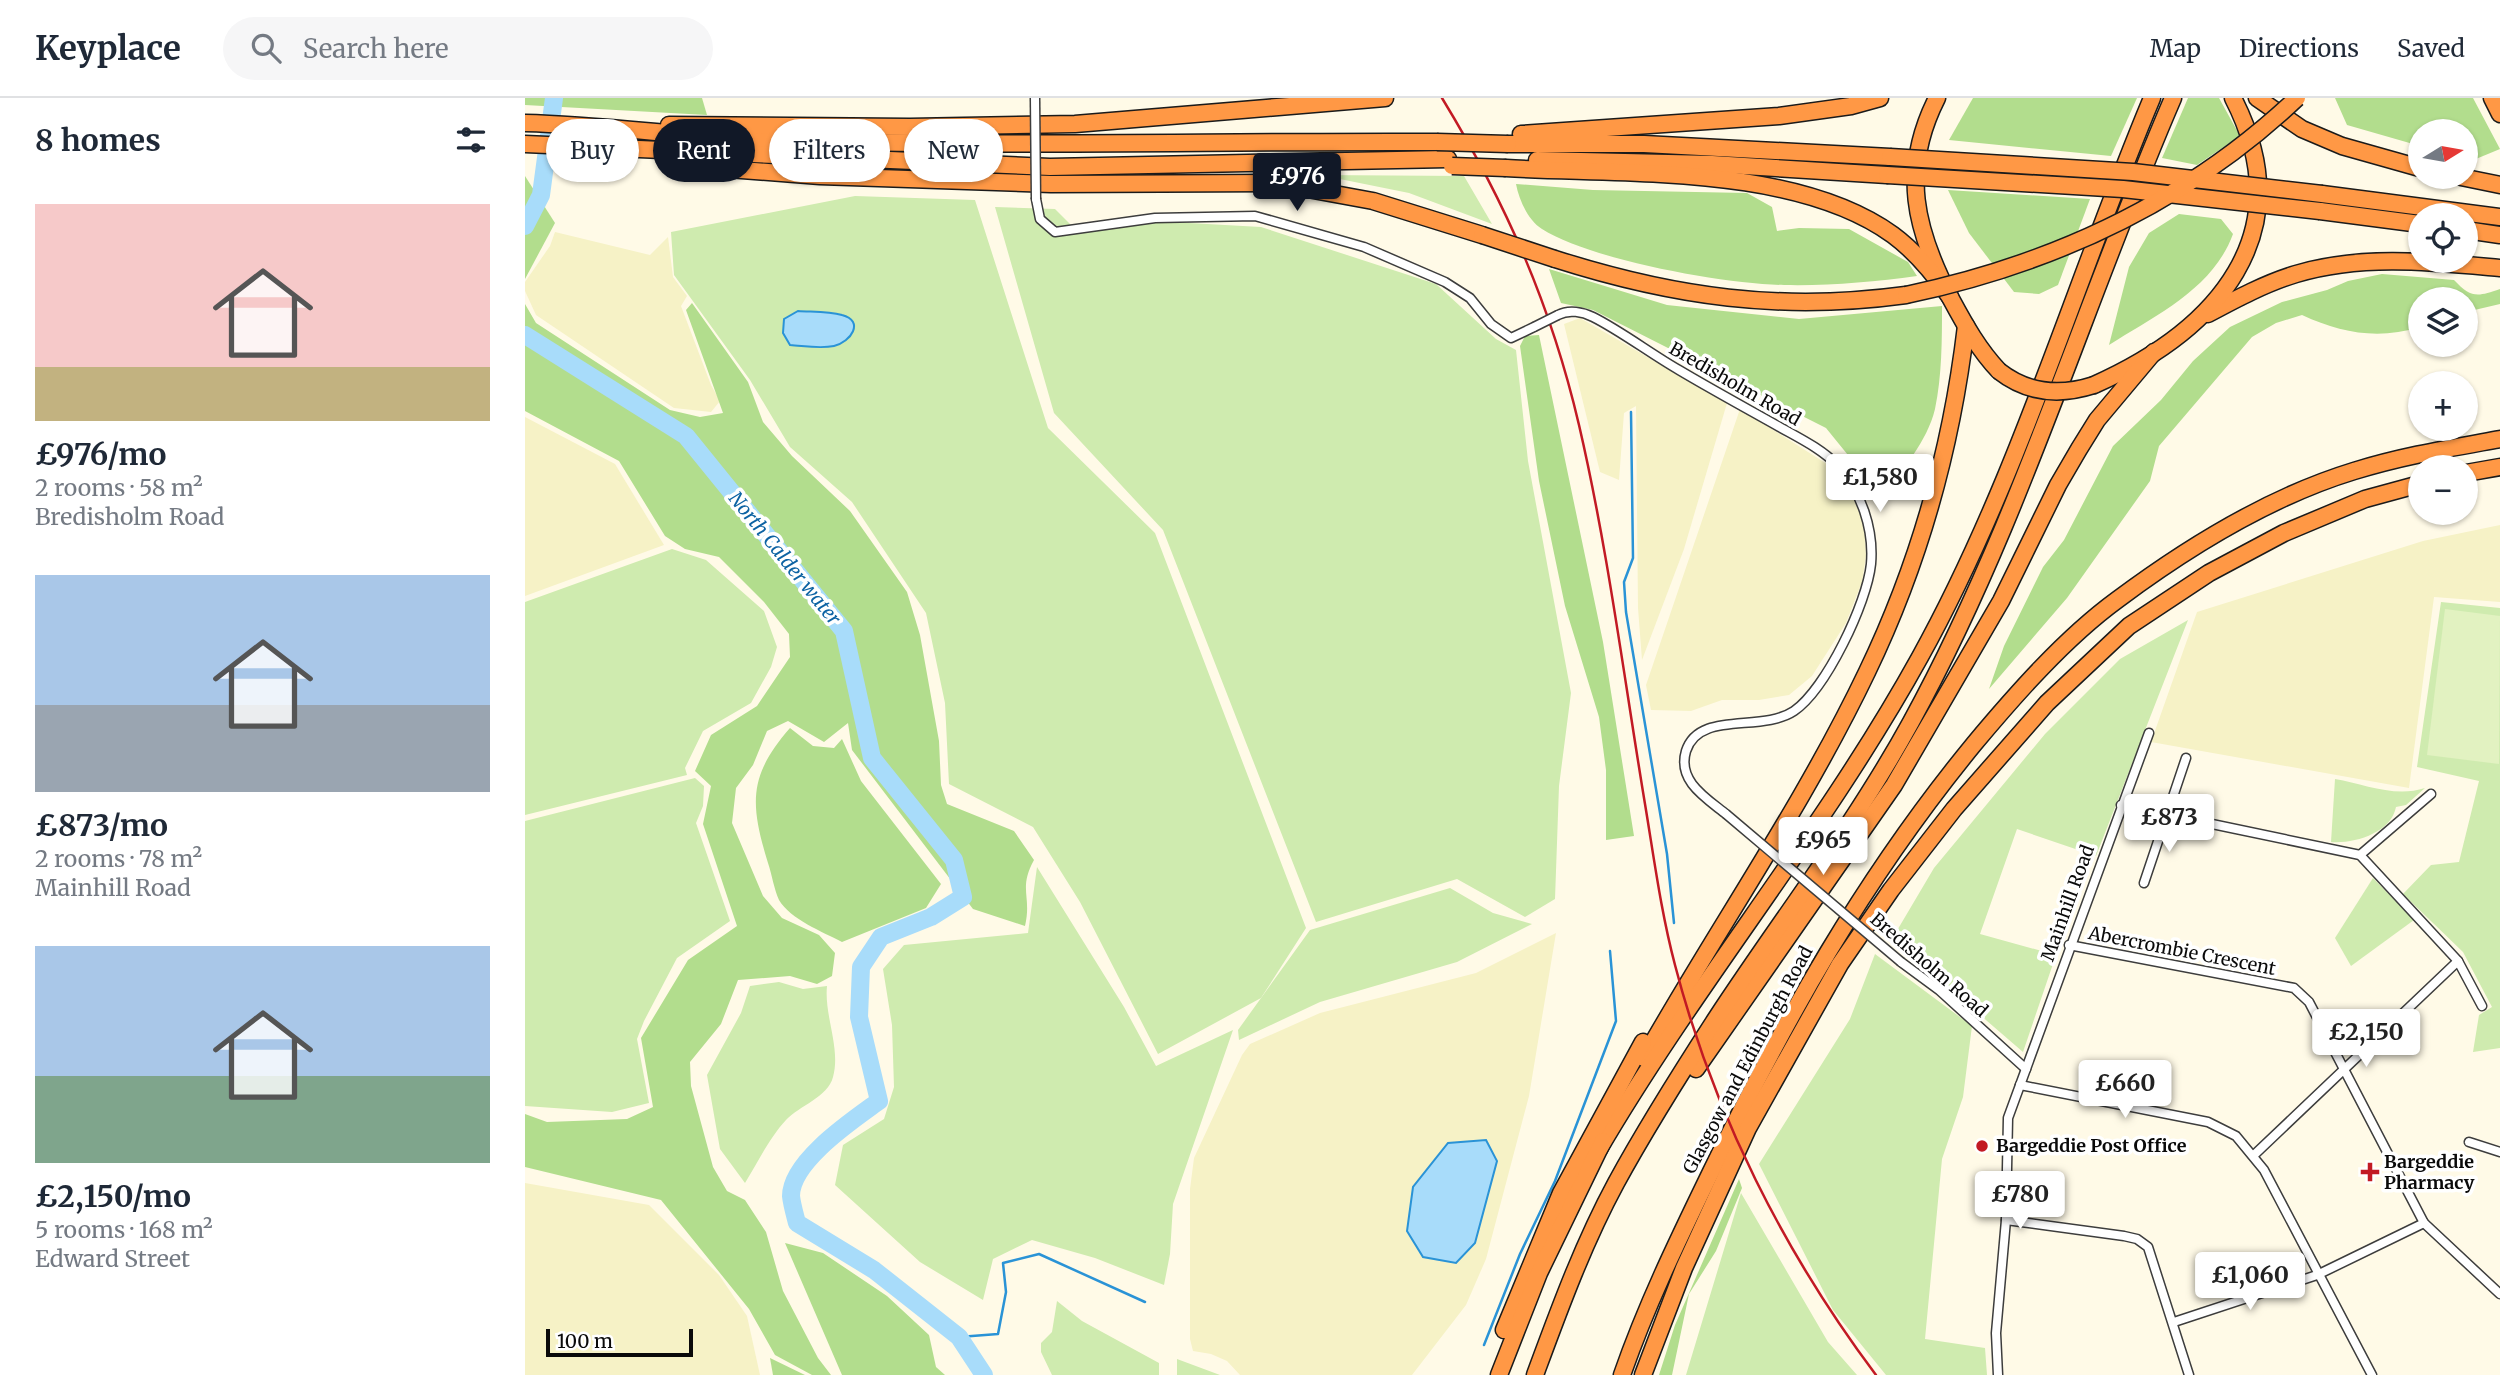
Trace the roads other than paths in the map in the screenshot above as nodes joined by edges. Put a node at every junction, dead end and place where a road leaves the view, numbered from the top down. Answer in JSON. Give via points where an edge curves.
{"nodes":[{"id":1,"x":1035,"y":98,"type":"edge"},
{"id":2,"x":1385,"y":98,"type":"edge"},
{"id":3,"x":1880,"y":98,"type":"edge"},
{"id":4,"x":1937,"y":98,"type":"edge"},
{"id":5,"x":2152,"y":98,"type":"edge"},
{"id":6,"x":2173,"y":98,"type":"edge"},
{"id":7,"x":2233,"y":98,"type":"edge"},
{"id":8,"x":2257,"y":98,"type":"edge"},
{"id":9,"x":2297,"y":98,"type":"edge"},
{"id":10,"x":2492,"y":98,"type":"edge"},
{"id":11,"x":1238,"y":109,"type":"junction"},
{"id":12,"x":2500,"y":114,"type":"edge"},
{"id":13,"x":525,"y":123,"type":"edge"},
{"id":14,"x":755,"y":128,"type":"edge"},
{"id":15,"x":653,"y":129,"type":"edge"},
{"id":16,"x":1508,"y":139,"type":"junction"},
{"id":17,"x":890,"y":142,"type":"edge"},
{"id":18,"x":890,"y":142,"type":"edge"},
{"id":19,"x":525,"y":144,"type":"edge"},
{"id":20,"x":653,"y":154,"type":"edge"},
{"id":21,"x":755,"y":157,"type":"edge"},
{"id":22,"x":1503,"y":164,"type":"junction"},
{"id":23,"x":2408,"y":164,"type":"edge"},
{"id":24,"x":755,"y":171,"type":"edge"},
{"id":25,"x":2497,"y":216,"type":"edge"},
{"id":26,"x":2408,"y":223,"type":"edge"},
{"id":27,"x":2478,"y":232,"type":"edge"},
{"id":28,"x":2500,"y":235,"type":"edge"},
{"id":29,"x":2500,"y":268,"type":"edge"},
{"id":30,"x":1950,"y":297,"type":"junction"},
{"id":31,"x":2189,"y":324,"type":"junction"},
{"id":32,"x":1966,"y":326,"type":"junction"},
{"id":33,"x":2154,"y":352,"type":"junction"},
{"id":34,"x":2500,"y":439,"type":"edge"},
{"id":35,"x":2500,"y":467,"type":"edge"},
{"id":36,"x":2478,"y":471,"type":"edge"},
{"id":37,"x":2408,"y":487,"type":"edge"},
{"id":38,"x":2030,"y":541,"type":"junction"},
{"id":39,"x":2149,"y":733,"type":"dead end"},
{"id":40,"x":2186,"y":758,"type":"dead end"},
{"id":41,"x":2431,"y":794,"type":"dead end"},
{"id":42,"x":2121,"y":805,"type":"junction"},
{"id":43,"x":2167,"y":816,"type":"junction"},
{"id":44,"x":1779,"y":831,"type":"junction"},
{"id":45,"x":2360,"y":855,"type":"junction"},
{"id":46,"x":2144,"y":883,"type":"dead end"},
{"id":47,"x":1795,"y":905,"type":"junction"},
{"id":48,"x":2069,"y":945,"type":"junction"},
{"id":49,"x":2458,"y":961,"type":"junction"},
{"id":50,"x":2482,"y":1006,"type":"dead end"},
{"id":51,"x":2026,"y":1069,"type":"junction"},
{"id":52,"x":2345,"y":1069,"type":"junction"},
{"id":53,"x":2020,"y":1085,"type":"junction"},
{"id":54,"x":2469,"y":1142,"type":"dead end"},
{"id":55,"x":1599,"y":1149,"type":"junction"},
{"id":56,"x":2500,"y":1152,"type":"edge"},
{"id":57,"x":2254,"y":1154,"type":"junction"},
{"id":58,"x":2006,"y":1220,"type":"junction"},
{"id":59,"x":2424,"y":1223,"type":"junction"},
{"id":60,"x":2317,"y":1275,"type":"junction"},
{"id":61,"x":2500,"y":1294,"type":"edge"},
{"id":62,"x":2174,"y":1322,"type":"junction"},
{"id":63,"x":1537,"y":1370,"type":"edge"},
{"id":64,"x":1488,"y":1375,"type":"edge"},
{"id":65,"x":1499,"y":1375,"type":"edge"},
{"id":66,"x":1622,"y":1375,"type":"edge"},
{"id":67,"x":1643,"y":1375,"type":"edge"},
{"id":68,"x":1998,"y":1375,"type":"edge"},
{"id":69,"x":2189,"y":1375,"type":"edge"},
{"id":70,"x":2372,"y":1375,"type":"edge"}],
"edges":[{"from":1,"to":51,"type":"street","name":"Bredisholm Road","bridge":true,"via":[[1036,199],[1040,219],[1053,232],[1155,218],[1255,216],[1364,247],[1445,282],[1470,298],[1491,324],[1511,338],[1568,311],[1594,318],[1815,447],[1844,473],[1862,505],[1871,550],[1868,581],[1817,690],[1784,716],[1707,728],[1689,744],[1688,778]]},
{"from":2,"to":11,"type":"highway"},
{"from":3,"to":16,"type":"highway","via":[[1788,115]]},
{"from":4,"to":30,"type":"highway","via":[[1918,150],[1915,191],[1924,238]]},
{"from":5,"to":55,"type":"highway","via":[[2027,425],[1942,615],[1849,775],[1646,1072]]},
{"from":6,"to":47,"type":"highway","via":[[2023,485],[1959,631],[1877,782]]},
{"from":7,"to":31,"type":"highway","via":[[2255,149],[2259,212],[2251,243],[2235,275]]},
{"from":8,"to":23,"type":"highway","via":[[2302,129],[2342,146]]},
{"from":9,"to":24,"type":"highway","bridge":true,"via":[[2223,160],[2135,216],[2043,258],[1906,295],[1806,303],[1706,297],[1616,278],[1373,201],[1275,183],[1051,184]]},
{"from":10,"to":12,"type":"highway"},
{"from":11,"to":14,"type":"highway","via":[[1075,124]]},
{"from":11,"to":17,"type":"highway","via":[[1093,128]]},
{"from":13,"to":15,"type":"highway"},
{"from":16,"to":18,"type":"highway","bridge":true},
{"from":16,"to":25,"type":"highway","bridge":true,"via":[[2133,172]]},
{"from":19,"to":20,"type":"highway"},
{"from":21,"to":22,"type":"highway","via":[[1050,167],[1321,161]]},
{"from":22,"to":26,"type":"highway","bridge":true,"via":[[1712,164],[2123,189]]},
{"from":22,"to":30,"type":"highway","via":[[1699,178],[1819,199],[1894,236]]},
{"from":27,"to":28,"type":"highway"},
{"from":29,"to":31,"type":"highway","via":[[2431,262],[2350,263],[2297,274]]},
{"from":30,"to":32,"type":"highway"},
{"from":31,"to":33,"type":"highway"},
{"from":32,"to":33,"type":"highway","bridge":true,"via":[[1999,371],[2042,391],[2068,392],[2094,385]]},
{"from":32,"to":44,"type":"highway","via":[[1937,481],[1912,562],[1868,671]]},
{"from":33,"to":38,"type":"highway","via":[[2097,420]]},
{"from":34,"to":66,"type":"highway","name":"Glasgow and Edinburgh Road","via":[[2352,471],[2280,501],[2201,542],[2113,602],[2021,687],[1935,792],[1824,954],[1736,1120],[1639,1325]]},
{"from":35,"to":36,"type":"highway"},
{"from":37,"to":67,"type":"highway","name":"Glasgow and Edinburgh Road","via":[[2365,499],[2284,533],[2209,573],[2129,626],[2047,702],[1954,809],[1840,964],[1742,1140],[1684,1268]]},
{"from":38,"to":47,"type":"highway","via":[[1883,788]]},
{"from":38,"to":63,"type":"highway","via":[[2001,601],[1894,785],[1722,1031],[1650,1145]]},
{"from":39,"to":42,"type":"street","name":"Mainhill Road"},
{"from":40,"to":43,"type":"street"},
{"from":41,"to":45,"type":"street"},
{"from":42,"to":43,"type":"street"},
{"from":42,"to":48,"type":"street","name":"Mainhill Road"},
{"from":43,"to":45,"type":"street"},
{"from":43,"to":46,"type":"street"},
{"from":44,"to":55,"type":"highway","via":[[1639,1065]]},
{"from":44,"to":64,"type":"highway","via":[[1669,996],[1579,1158],[1532,1259]]},
{"from":45,"to":49,"type":"street"},
{"from":47,"to":63,"type":"highway","via":[[1719,1014],[1616,1184],[1579,1261]]},
{"from":48,"to":51,"type":"street","name":"Mainhill Road"},
{"from":48,"to":52,"type":"street","name":"Abercrombie Crescent","via":[[2294,988],[2309,1002]]},
{"from":49,"to":50,"type":"street"},
{"from":49,"to":52,"type":"street"},
{"from":51,"to":53,"type":"street","name":"Mainhill Road"},
{"from":52,"to":57,"type":"street"},
{"from":52,"to":59,"type":"street","name":"Abercrombie Crescent"},
{"from":53,"to":57,"type":"street","via":[[2208,1122],[2235,1136]]},
{"from":53,"to":58,"type":"street","name":"Mainhill Road","via":[[2007,1122]]},
{"from":54,"to":56,"type":"street"},
{"from":55,"to":65,"type":"highway","via":[[1539,1273]]},
{"from":57,"to":60,"type":"street"},
{"from":58,"to":62,"type":"street","via":[[2137,1239],[2153,1256]]},
{"from":58,"to":68,"type":"street","name":"Mainhill Road","via":[[1996,1333]]},
{"from":59,"to":60,"type":"street"},
{"from":59,"to":61,"type":"street","name":"Abercrombie Crescent"},
{"from":60,"to":62,"type":"street"},
{"from":60,"to":70,"type":"street"},
{"from":62,"to":69,"type":"street"}]}
